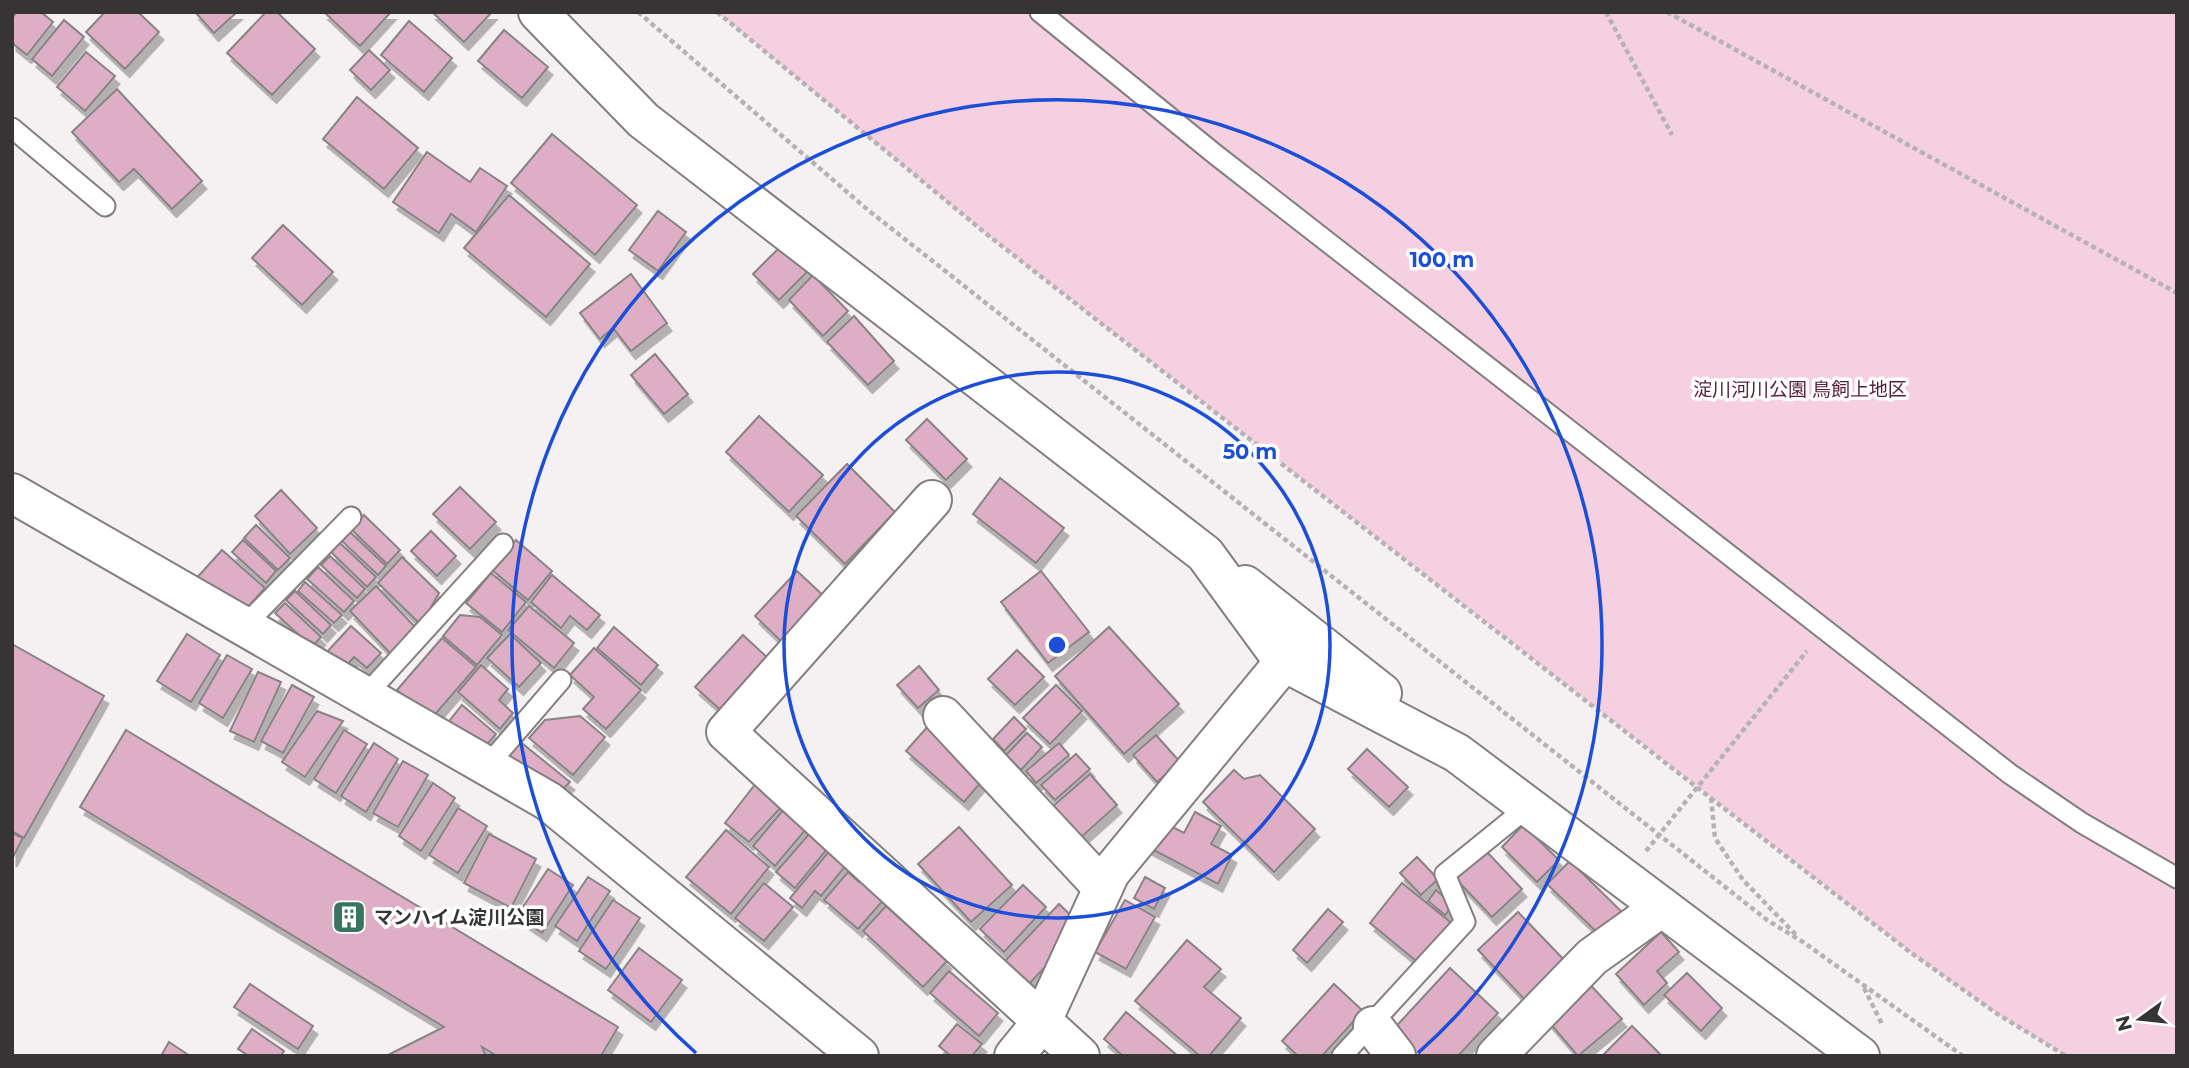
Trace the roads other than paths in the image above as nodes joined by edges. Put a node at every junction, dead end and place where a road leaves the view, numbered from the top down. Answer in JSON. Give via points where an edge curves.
{"nodes":[{"id":1,"x":538,"y":12,"type":"edge"},
{"id":2,"x":1040,"y":12,"type":"edge"},
{"id":3,"x":12,"y":128,"type":"edge"},
{"id":4,"x":105,"y":206,"type":"dead end"},
{"id":5,"x":12,"y":493,"type":"edge"},
{"id":6,"x":932,"y":500,"type":"dead end"},
{"id":7,"x":351,"y":517,"type":"dead end"},
{"id":8,"x":503,"y":544,"type":"dead end"},
{"id":9,"x":1205,"y":554,"type":"junction"},
{"id":10,"x":244,"y":626,"type":"junction"},
{"id":11,"x":1284,"y":662,"type":"junction"},
{"id":12,"x":561,"y":680,"type":"dead end"},
{"id":13,"x":365,"y":696,"type":"junction"},
{"id":14,"x":943,"y":716,"type":"dead end"},
{"id":15,"x":1457,"y":753,"type":"junction"},
{"id":16,"x":487,"y":766,"type":"junction"},
{"id":17,"x":1529,"y":806,"type":"junction"},
{"id":18,"x":2177,"y":878,"type":"edge"},
{"id":19,"x":1103,"y":888,"type":"junction"},
{"id":20,"x":1662,"y":906,"type":"junction"},
{"id":21,"x":1041,"y":1023,"type":"junction"},
{"id":22,"x":1373,"y":1026,"type":"junction"},
{"id":23,"x":859,"y":1056,"type":"edge"},
{"id":24,"x":1014,"y":1056,"type":"edge"},
{"id":25,"x":1080,"y":1056,"type":"edge"},
{"id":26,"x":1342,"y":1056,"type":"edge"},
{"id":27,"x":1396,"y":1056,"type":"edge"},
{"id":28,"x":1496,"y":1056,"type":"edge"},
{"id":29,"x":1860,"y":1056,"type":"edge"}],
"edges":[{"from":1,"to":9,"type":"street","via":[[643,120]]},
{"from":2,"to":18,"type":"lane","via":[[1227,164],[2010,774],[2082,824]]},
{"from":3,"to":4,"type":"lane"},
{"from":5,"to":10,"type":"street"},
{"from":6,"to":21,"type":"street","via":[[726,732]]},
{"from":7,"to":10,"type":"lane"},
{"from":8,"to":13,"type":"lane"},
{"from":9,"to":11,"type":"street"},
{"from":9,"to":15,"type":"street"},
{"from":10,"to":13,"type":"street"},
{"from":11,"to":15,"type":"street"},
{"from":11,"to":19,"type":"street","via":[[1110,873]]},
{"from":12,"to":16,"type":"lane"},
{"from":13,"to":16,"type":"street"},
{"from":14,"to":19,"type":"street"},
{"from":15,"to":17,"type":"street"},
{"from":16,"to":23,"type":"street","via":[[548,801]]},
{"from":17,"to":20,"type":"street"},
{"from":17,"to":22,"type":"lane","via":[[1445,874],[1465,922]]},
{"from":19,"to":21,"type":"street"},
{"from":20,"to":28,"type":"street","via":[[1592,957]]},
{"from":20,"to":29,"type":"street"},
{"from":21,"to":24,"type":"street"},
{"from":21,"to":25,"type":"street"},
{"from":22,"to":26,"type":"lane"},
{"from":22,"to":27,"type":"street"}]}
